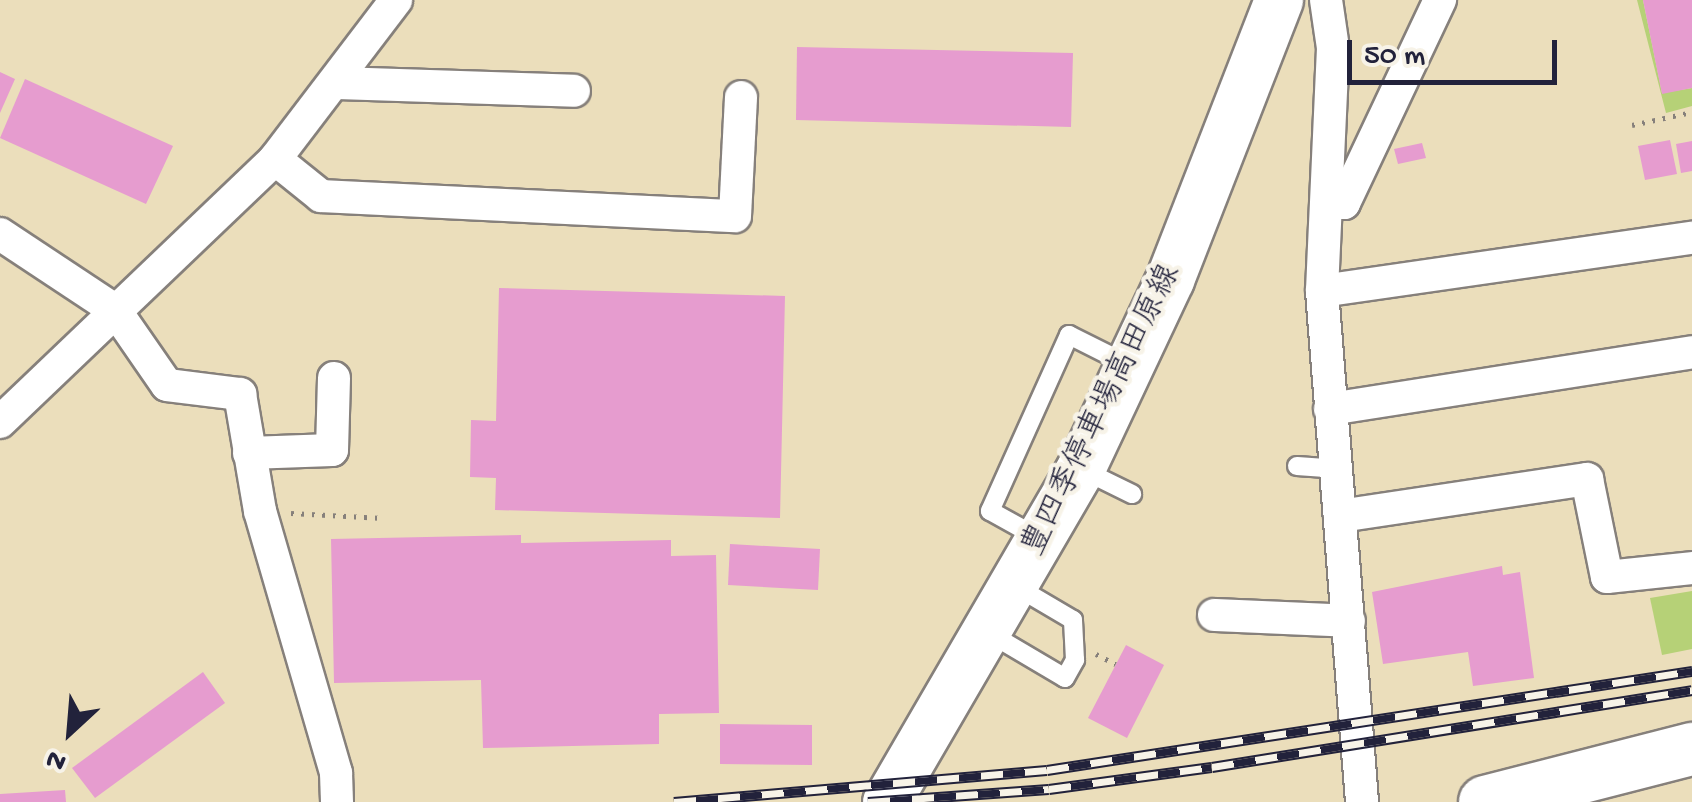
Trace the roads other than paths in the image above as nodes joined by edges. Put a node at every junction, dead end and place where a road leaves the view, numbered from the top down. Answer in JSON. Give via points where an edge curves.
{"nodes":[{"id":1,"x":396,"y":0,"type":"edge"},
{"id":2,"x":1279,"y":0,"type":"edge"},
{"id":3,"x":1326,"y":0,"type":"edge"},
{"id":4,"x":1440,"y":0,"type":"edge"},
{"id":5,"x":334,"y":78,"type":"junction"},
{"id":6,"x":574,"y":91,"type":"dead end"},
{"id":7,"x":741,"y":97,"type":"dead end"},
{"id":8,"x":274,"y":159,"type":"junction"},
{"id":9,"x":1328,"y":202,"type":"junction"},
{"id":10,"x":0,"y":234,"type":"edge"},
{"id":11,"x":1692,"y":238,"type":"edge"},
{"id":12,"x":1322,"y":291,"type":"junction"},
{"id":13,"x":115,"y":310,"type":"junction"},
{"id":14,"x":1692,"y":352,"type":"edge"},
{"id":15,"x":1130,"y":365,"type":"junction"},
{"id":16,"x":334,"y":378,"type":"dead end"},
{"id":17,"x":1330,"y":409,"type":"junction"},
{"id":18,"x":0,"y":422,"type":"edge"},
{"id":19,"x":249,"y":452,"type":"junction"},
{"id":20,"x":1297,"y":466,"type":"dead end"},
{"id":21,"x":1081,"y":469,"type":"junction"},
{"id":22,"x":1336,"y":469,"type":"junction"},
{"id":23,"x":1132,"y":494,"type":"dead end"},
{"id":24,"x":1340,"y":516,"type":"junction"},
{"id":25,"x":1044,"y":540,"type":"junction"},
{"id":26,"x":1692,"y":568,"type":"edge"},
{"id":27,"x":1016,"y":587,"type":"junction"},
{"id":28,"x":1214,"y":615,"type":"dead end"},
{"id":29,"x":1350,"y":620,"type":"junction"},
{"id":30,"x":988,"y":632,"type":"junction"},
{"id":31,"x":1692,"y":749,"type":"edge"},
{"id":32,"x":337,"y":802,"type":"edge"},
{"id":33,"x":886,"y":802,"type":"edge"},
{"id":34,"x":1362,"y":802,"type":"edge"},
{"id":35,"x":1485,"y":802,"type":"edge"}],
"edges":[{"from":1,"to":5,"type":"street"},
{"from":2,"to":15,"type":"main road","name":"豊四季停車場高田原線"},
{"from":3,"to":9,"type":"street","via":[[1333,48]]},
{"from":4,"to":9,"type":"street","via":[[1344,202]]},
{"from":5,"to":6,"type":"street"},
{"from":5,"to":8,"type":"street"},
{"from":7,"to":8,"type":"street","via":[[735,216],[321,196]]},
{"from":8,"to":13,"type":"street"},
{"from":9,"to":12,"type":"street"},
{"from":10,"to":13,"type":"street"},
{"from":11,"to":12,"type":"street"},
{"from":12,"to":17,"type":"street"},
{"from":13,"to":18,"type":"street"},
{"from":13,"to":19,"type":"street","via":[[167,385],[240,394]]},
{"from":14,"to":17,"type":"street"},
{"from":15,"to":21,"type":"main road","name":"豊四季停車場高田原線"},
{"from":15,"to":25,"type":"lane","via":[[1070,335],[990,511]]},
{"from":16,"to":19,"type":"street","via":[[332,450]]},
{"from":17,"to":22,"type":"street"},
{"from":19,"to":32,"type":"street","via":[[336,772]]},
{"from":20,"to":22,"type":"lane"},
{"from":21,"to":23,"type":"lane"},
{"from":21,"to":25,"type":"main road","name":"豊四季停車場高田原線"},
{"from":22,"to":24,"type":"street"},
{"from":24,"to":26,"type":"street","via":[[1587,479],[1608,577]]},
{"from":24,"to":29,"type":"street"},
{"from":25,"to":27,"type":"main road","name":"豊四季停車場高田原線"},
{"from":27,"to":30,"type":"main road","name":"豊四季停車場高田原線"},
{"from":27,"to":30,"type":"lane","via":[[1074,620],[1075,660],[1065,678]]},
{"from":28,"to":29,"type":"street"},
{"from":29,"to":34,"type":"street"},
{"from":30,"to":33,"type":"main road","name":"豊四季停車場高田原線"},
{"from":31,"to":35,"type":"main road"}]}
